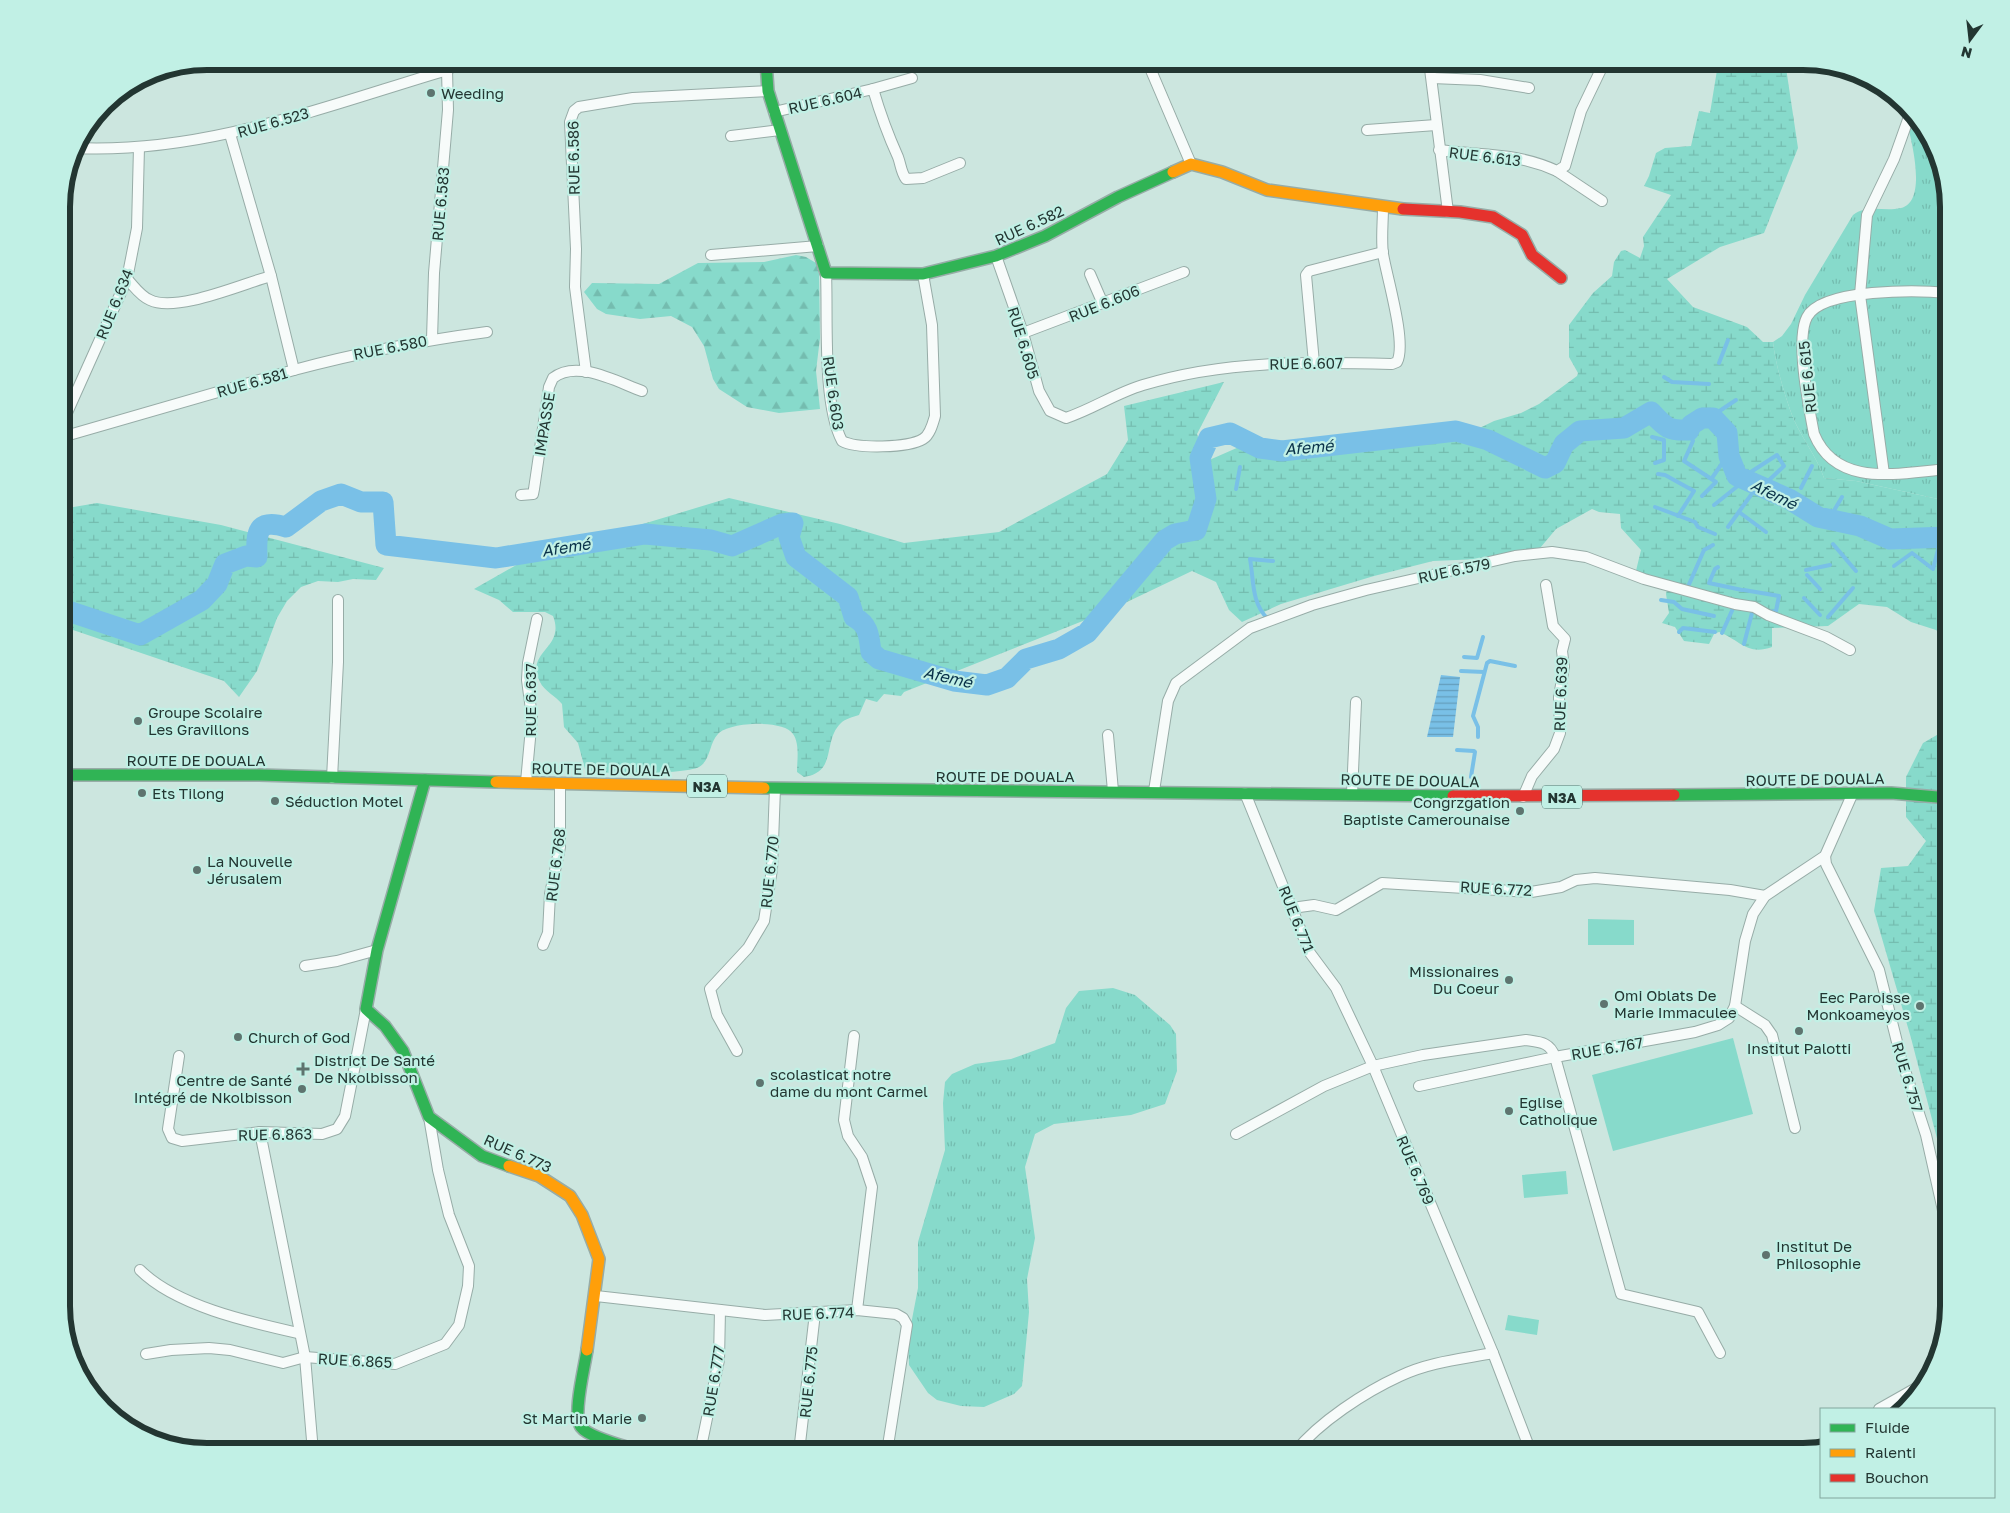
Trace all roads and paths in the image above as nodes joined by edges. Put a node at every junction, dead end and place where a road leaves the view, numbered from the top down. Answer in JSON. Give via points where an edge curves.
{"nodes":[{"id":1,"x":447,"y":70,"type":"joint"},
{"id":2,"x":767,"y":70,"type":"edge"},
{"id":3,"x":1151,"y":70,"type":"edge"},
{"id":4,"x":1431,"y":70,"type":"edge"},
{"id":5,"x":1601,"y":70,"type":"edge"},
{"id":6,"x":912,"y":78,"type":"dead end"},
{"id":7,"x":1432,"y":78,"type":"junction"},
{"id":8,"x":1529,"y":88,"type":"dead end"},
{"id":9,"x":873,"y":89,"type":"junction"},
{"id":10,"x":768,"y":91,"type":"junction"},
{"id":11,"x":774,"y":112,"type":"junction"},
{"id":12,"x":1908,"y":120,"type":"edge"},
{"id":13,"x":1436,"y":124,"type":"junction"},
{"id":14,"x":780,"y":130,"type":"junction"},
{"id":15,"x":1368,"y":130,"type":"dead end"},
{"id":16,"x":230,"y":134,"type":"junction"},
{"id":17,"x":731,"y":136,"type":"dead end"},
{"id":18,"x":139,"y":147,"type":"junction"},
{"id":19,"x":84,"y":148,"type":"edge"},
{"id":20,"x":1439,"y":150,"type":"junction"},
{"id":21,"x":960,"y":163,"type":"dead end"},
{"id":22,"x":1191,"y":164,"type":"junction"},
{"id":23,"x":1557,"y":171,"type":"junction"},
{"id":24,"x":1602,"y":202,"type":"dead end"},
{"id":25,"x":1383,"y":207,"type":"junction"},
{"id":26,"x":1448,"y":212,"type":"junction"},
{"id":27,"x":818,"y":246,"type":"junction"},
{"id":28,"x":1383,"y":252,"type":"junction"},
{"id":29,"x":711,"y":255,"type":"dead end"},
{"id":30,"x":996,"y":256,"type":"junction"},
{"id":31,"x":1184,"y":272,"type":"dead end"},
{"id":32,"x":826,"y":273,"type":"junction"},
{"id":33,"x":923,"y":274,"type":"junction"},
{"id":34,"x":1090,"y":274,"type":"dead end"},
{"id":35,"x":271,"y":276,"type":"junction"},
{"id":36,"x":1562,"y":278,"type":"dead end"},
{"id":37,"x":127,"y":279,"type":"junction"},
{"id":38,"x":1940,"y":292,"type":"edge"},
{"id":39,"x":1860,"y":295,"type":"junction"},
{"id":40,"x":1103,"y":304,"type":"junction"},
{"id":41,"x":487,"y":332,"type":"dead end"},
{"id":42,"x":1023,"y":333,"type":"junction"},
{"id":43,"x":432,"y":339,"type":"junction"},
{"id":44,"x":1314,"y":362,"type":"junction"},
{"id":45,"x":294,"y":370,"type":"junction"},
{"id":46,"x":586,"y":372,"type":"junction"},
{"id":47,"x":642,"y":391,"type":"dead end"},
{"id":48,"x":70,"y":406,"type":"edge"},
{"id":49,"x":1066,"y":418,"type":"joint"},
{"id":50,"x":70,"y":435,"type":"edge"},
{"id":51,"x":1940,"y":470,"type":"edge"},
{"id":52,"x":1884,"y":474,"type":"junction"},
{"id":53,"x":521,"y":495,"type":"dead end"},
{"id":54,"x":1546,"y":585,"type":"dead end"},
{"id":55,"x":338,"y":600,"type":"dead end"},
{"id":56,"x":537,"y":619,"type":"dead end"},
{"id":57,"x":1850,"y":650,"type":"dead end"},
{"id":58,"x":1356,"y":702,"type":"dead end"},
{"id":59,"x":1108,"y":735,"type":"dead end"},
{"id":60,"x":70,"y":775,"type":"edge"},
{"id":61,"x":332,"y":778,"type":"junction"},
{"id":62,"x":425,"y":780,"type":"junction"},
{"id":63,"x":526,"y":782,"type":"junction"},
{"id":64,"x":560,"y":784,"type":"junction"},
{"id":65,"x":775,"y":788,"type":"junction"},
{"id":66,"x":1113,"y":791,"type":"junction"},
{"id":67,"x":1154,"y":791,"type":"junction"},
{"id":68,"x":1245,"y":792,"type":"junction"},
{"id":69,"x":1352,"y":794,"type":"junction"},
{"id":70,"x":1852,"y":795,"type":"junction"},
{"id":71,"x":1940,"y":797,"type":"edge"},
{"id":72,"x":1522,"y":798,"type":"junction"},
{"id":73,"x":1824,"y":856,"type":"junction"},
{"id":74,"x":1765,"y":896,"type":"junction"},
{"id":75,"x":1292,"y":908,"type":"junction"},
{"id":76,"x":543,"y":945,"type":"dead end"},
{"id":77,"x":377,"y":950,"type":"junction"},
{"id":78,"x":305,"y":966,"type":"dead end"},
{"id":79,"x":1736,"y":1006,"type":"junction"},
{"id":80,"x":366,"y":1009,"type":"junction"},
{"id":81,"x":854,"y":1036,"type":"dead end"},
{"id":82,"x":737,"y":1051,"type":"dead end"},
{"id":83,"x":179,"y":1056,"type":"dead end"},
{"id":84,"x":1555,"y":1057,"type":"junction"},
{"id":85,"x":1373,"y":1066,"type":"junction"},
{"id":86,"x":1419,"y":1086,"type":"dead end"},
{"id":87,"x":429,"y":1117,"type":"junction"},
{"id":88,"x":1795,"y":1128,"type":"dead end"},
{"id":89,"x":260,"y":1132,"type":"junction"},
{"id":90,"x":1236,"y":1134,"type":"dead end"},
{"id":91,"x":1940,"y":1197,"type":"edge"},
{"id":92,"x":140,"y":1270,"type":"dead end"},
{"id":93,"x":596,"y":1296,"type":"junction"},
{"id":94,"x":720,"y":1310,"type":"junction"},
{"id":95,"x":857,"y":1310,"type":"junction"},
{"id":96,"x":815,"y":1313,"type":"junction"},
{"id":97,"x":298,"y":1333,"type":"junction"},
{"id":98,"x":1493,"y":1353,"type":"junction"},
{"id":99,"x":1720,"y":1353,"type":"dead end"},
{"id":100,"x":146,"y":1354,"type":"dead end"},
{"id":101,"x":305,"y":1357,"type":"junction"},
{"id":102,"x":1910,"y":1392,"type":"edge"},
{"id":103,"x":1881,"y":1408,"type":"edge"},
{"id":104,"x":312,"y":1443,"type":"edge"},
{"id":105,"x":616,"y":1443,"type":"edge"},
{"id":106,"x":702,"y":1443,"type":"edge"},
{"id":107,"x":800,"y":1443,"type":"edge"},
{"id":108,"x":888,"y":1443,"type":"edge"},
{"id":109,"x":1304,"y":1443,"type":"edge"},
{"id":110,"x":1528,"y":1443,"type":"edge"}],
"edges":[{"from":1,"to":16,"type":"street","name":"RUE 6.523"},
{"from":1,"to":43,"type":"street","name":"RUE 6.583","via":[[448,110],[434,273]]},
{"from":2,"to":10,"type":"main road"},
{"from":3,"to":22,"type":"street"},
{"from":4,"to":7,"type":"street"},
{"from":5,"to":23,"type":"street","via":[[1581,111],[1565,166]]},
{"from":6,"to":9,"type":"street"},
{"from":7,"to":8,"type":"street","via":[[1480,80]]},
{"from":7,"to":13,"type":"street"},
{"from":9,"to":11,"type":"street","name":"RUE 6.604"},
{"from":9,"to":21,"type":"street","name":"RUE 6.604","via":[[899,160],[900,172],[906,179],[923,178]]},
{"from":10,"to":11,"type":"main road"},
{"from":10,"to":46,"type":"street","name":"RUE 6.586","via":[[633,98],[580,107],[574,111],[570,122],[575,287]]},
{"from":11,"to":14,"type":"main road"},
{"from":12,"to":39,"type":"street","via":[[1894,159],[1867,215]]},
{"from":13,"to":15,"type":"street"},
{"from":13,"to":20,"type":"street"},
{"from":14,"to":17,"type":"street"},
{"from":14,"to":27,"type":"main road"},
{"from":16,"to":18,"type":"street","name":"RUE 6.523"},
{"from":16,"to":35,"type":"street","name":"RUE 6.581"},
{"from":18,"to":19,"type":"street","name":"RUE 6.523"},
{"from":18,"to":37,"type":"street","name":"RUE 6.634","via":[[137,228]]},
{"from":20,"to":23,"type":"street","name":"RUE 6.613","via":[[1508,155]]},
{"from":20,"to":26,"type":"street"},
{"from":22,"to":25,"type":"main road","via":[[1267,190]]},
{"from":22,"to":30,"type":"main road","name":"RUE 6.582","via":[[1118,197],[1045,236]]},
{"from":23,"to":24,"type":"street","name":"RUE 6.613"},
{"from":25,"to":26,"type":"main road"},
{"from":25,"to":28,"type":"street","name":"RUE 6.607"},
{"from":26,"to":36,"type":"main road","via":[[1493,217],[1509,225],[1522,235],[1532,256]]},
{"from":27,"to":29,"type":"street"},
{"from":27,"to":32,"type":"main road"},
{"from":28,"to":44,"type":"street","via":[[1309,271],[1306,275]]},
{"from":28,"to":44,"type":"street","name":"RUE 6.607","via":[[1396,318],[1397,362]]},
{"from":30,"to":33,"type":"main road","name":"RUE 6.582"},
{"from":30,"to":42,"type":"street","name":"RUE 6.605"},
{"from":31,"to":40,"type":"street","name":"RUE 6.606"},
{"from":32,"to":33,"type":"main road","name":"RUE 6.582"},
{"from":32,"to":33,"type":"street","name":"RUE 6.603","via":[[830,384],[837,431],[842,441],[860,446],[908,444],[924,439],[932,428],[935,416],[932,324]]},
{"from":34,"to":40,"type":"street"},
{"from":35,"to":37,"type":"street","via":[[174,304],[150,300]]},
{"from":35,"to":45,"type":"street","name":"RUE 6.581"},
{"from":37,"to":48,"type":"street","name":"RUE 6.634"},
{"from":38,"to":39,"type":"street","name":"RUE 6.615"},
{"from":39,"to":52,"type":"street"},
{"from":39,"to":52,"type":"street","name":"RUE 6.615","via":[[1819,305],[1806,319],[1803,351],[1808,399],[1814,434],[1828,456],[1853,471]]},
{"from":40,"to":42,"type":"street","name":"RUE 6.606"},
{"from":41,"to":43,"type":"street","name":"RUE 6.580"},
{"from":42,"to":49,"type":"street","name":"RUE 6.605","via":[[1044,400],[1050,410]]},
{"from":43,"to":45,"type":"street","name":"RUE 6.580","via":[[368,350]]},
{"from":44,"to":49,"type":"street","name":"RUE 6.607","via":[[1216,368],[1171,377],[1141,386]]},
{"from":45,"to":50,"type":"street","name":"RUE 6.581"},
{"from":46,"to":47,"type":"street"},
{"from":46,"to":53,"type":"street","name":"IMPASSE","via":[[566,372],[552,378],[534,489],[532,494]]},
{"from":51,"to":52,"type":"street","name":"RUE 6.615"},
{"from":54,"to":72,"type":"street","name":"RUE 6.639","via":[[1554,626],[1565,639],[1559,698],[1560,733],[1554,749],[1532,776]]},
{"from":55,"to":61,"type":"street"},
{"from":56,"to":63,"type":"street","name":"RUE 6.637","via":[[528,672],[532,717]]},
{"from":57,"to":67,"type":"street","name":"RUE 6.579","via":[[1754,607],[1644,579],[1586,557],[1552,552],[1516,556],[1357,592],[1250,628],[1176,683],[1168,701]]},
{"from":58,"to":69,"type":"street"},
{"from":59,"to":66,"type":"street"},
{"from":60,"to":61,"type":"main road","name":"ROUTE DE DOUALA","number":"N3A"},
{"from":61,"to":62,"type":"main road","name":"ROUTE DE DOUALA","number":"N3A"},
{"from":62,"to":63,"type":"main road","name":"ROUTE DE DOUALA","number":"N3A"},
{"from":62,"to":77,"type":"main road"},
{"from":63,"to":64,"type":"main road","name":"ROUTE DE DOUALA","number":"N3A"},
{"from":64,"to":65,"type":"main road","name":"ROUTE DE DOUALA","number":"N3A"},
{"from":64,"to":76,"type":"street","name":"RUE 6.768","via":[[560,847],[550,894],[548,932]]},
{"from":65,"to":66,"type":"main road","name":"ROUTE DE DOUALA","number":"N3A"},
{"from":65,"to":82,"type":"street","name":"RUE 6.770","via":[[772,869],[764,921],[748,948],[710,989],[717,1015]]},
{"from":66,"to":67,"type":"main road","name":"ROUTE DE DOUALA","number":"N3A"},
{"from":67,"to":68,"type":"main road","name":"ROUTE DE DOUALA","number":"N3A"},
{"from":68,"to":69,"type":"main road","name":"ROUTE DE DOUALA","number":"N3A"},
{"from":68,"to":75,"type":"street","name":"RUE 6.771"},
{"from":69,"to":72,"type":"main road","name":"ROUTE DE DOUALA","number":"N3A"},
{"from":70,"to":71,"type":"main road","name":"ROUTE DE DOUALA","number":"N3A","via":[[1891,793]]},
{"from":70,"to":72,"type":"main road","name":"ROUTE DE DOUALA","number":"N3A"},
{"from":70,"to":73,"type":"street"},
{"from":73,"to":74,"type":"street"},
{"from":73,"to":91,"type":"street","name":"RUE 6.757","via":[[1878,970],[1926,1135]]},
{"from":74,"to":75,"type":"street","name":"RUE 6.772","via":[[1595,878],[1531,892],[1382,883],[1336,910],[1314,905]]},
{"from":74,"to":79,"type":"street","via":[[1753,914],[1745,940]]},
{"from":75,"to":85,"type":"street","name":"RUE 6.771","via":[[1310,953],[1336,988]]},
{"from":77,"to":78,"type":"street"},
{"from":77,"to":80,"type":"main road"},
{"from":79,"to":84,"type":"street","name":"RUE 6.767","via":[[1729,1018],[1718,1025],[1695,1032]]},
{"from":79,"to":88,"type":"street","via":[[1765,1026],[1772,1035]]},
{"from":80,"to":87,"type":"main road","via":[[385,1026],[403,1051]]},
{"from":80,"to":89,"type":"street","name":"RUE 6.863","via":[[345,1116],[337,1129],[322,1134]]},
{"from":81,"to":95,"type":"street","via":[[844,1120],[872,1187]]},
{"from":83,"to":89,"type":"street","name":"RUE 6.863","via":[[168,1128],[172,1138],[182,1141]]},
{"from":84,"to":85,"type":"street","via":[[1552,1048],[1542,1042],[1526,1040]]},
{"from":84,"to":86,"type":"street"},
{"from":84,"to":99,"type":"street","name":"RUE 6.767","via":[[1621,1294],[1698,1312]]},
{"from":85,"to":90,"type":"street","via":[[1324,1086]]},
{"from":85,"to":98,"type":"street","name":"RUE 6.769"},
{"from":87,"to":93,"type":"main road","name":"RUE 6.773","via":[[482,1156],[540,1176],[570,1196],[582,1215],[599,1259]]},
{"from":87,"to":101,"type":"street","name":"RUE 6.865","via":[[449,1215],[469,1266],[459,1325],[445,1344],[395,1364]]},
{"from":89,"to":97,"type":"street"},
{"from":92,"to":97,"type":"street","via":[[153,1283],[190,1301],[241,1319]]},
{"from":93,"to":94,"type":"street","name":"RUE 6.774"},
{"from":93,"to":105,"type":"main road","name":"RUE 6.773","via":[[578,1415],[581,1426],[591,1434]]},
{"from":94,"to":96,"type":"street","name":"RUE 6.774","via":[[765,1314]]},
{"from":94,"to":106,"type":"street","name":"RUE 6.777","via":[[719,1360]]},
{"from":95,"to":96,"type":"street","name":"RUE 6.774"},
{"from":95,"to":108,"type":"street","name":"RUE 6.774","via":[[896,1314],[907,1326]]},
{"from":96,"to":107,"type":"street","name":"RUE 6.775"},
{"from":97,"to":101,"type":"street"},
{"from":98,"to":109,"type":"street","via":[[1446,1362],[1401,1376],[1344,1409]]},
{"from":98,"to":110,"type":"street","name":"RUE 6.769"},
{"from":100,"to":101,"type":"street","name":"RUE 6.865","via":[[210,1348],[283,1363]]},
{"from":101,"to":104,"type":"street"},
{"from":102,"to":103,"type":"street"}]}
